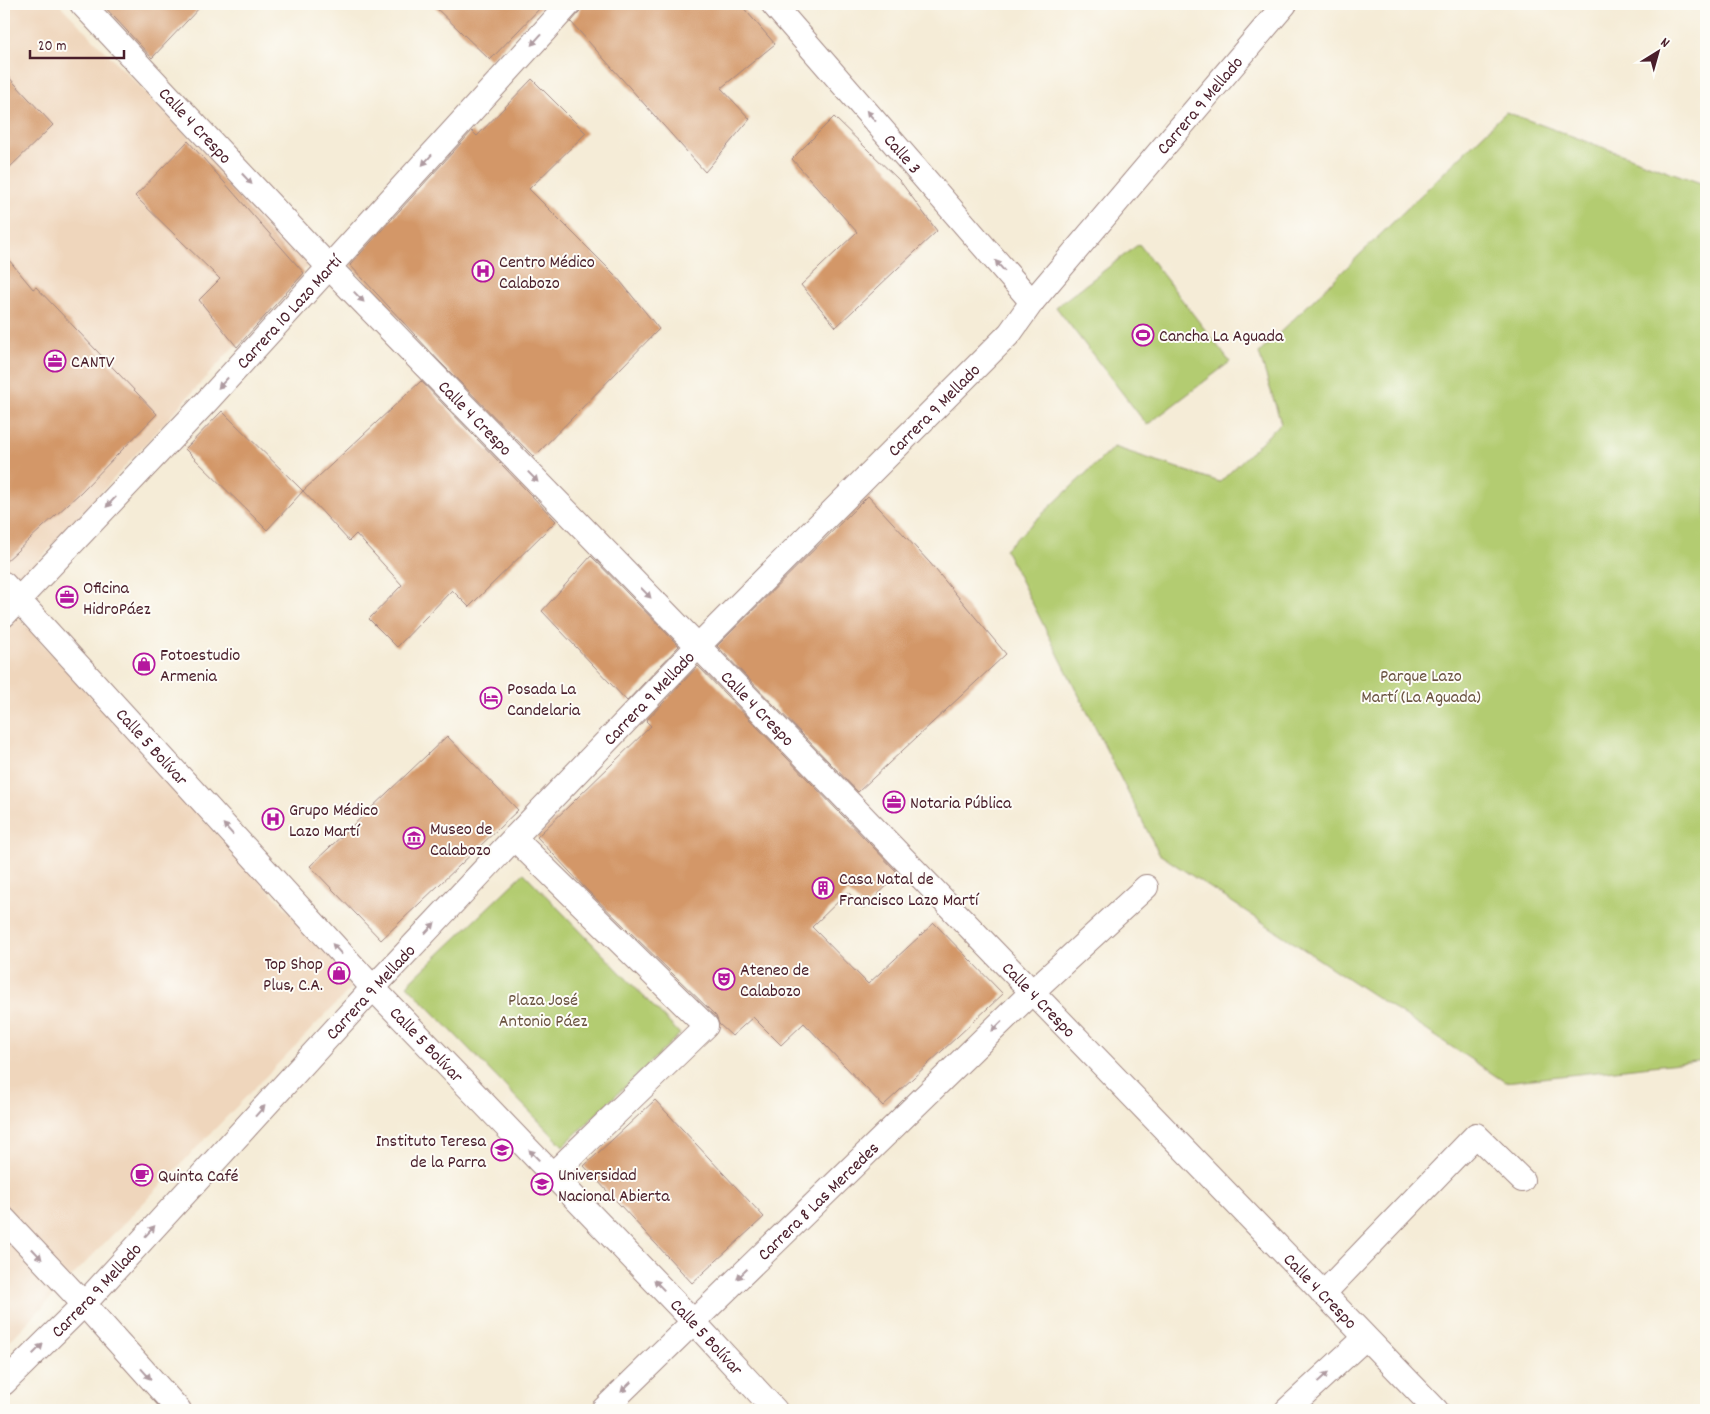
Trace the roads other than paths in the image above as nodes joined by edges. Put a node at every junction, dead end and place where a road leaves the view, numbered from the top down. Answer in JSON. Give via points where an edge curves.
{"nodes":[{"id":1,"x":82,"y":4,"type":"edge"},
{"id":2,"x":569,"y":4,"type":"edge"},
{"id":3,"x":773,"y":4,"type":"edge"},
{"id":4,"x":1285,"y":4,"type":"edge"},
{"id":5,"x":329,"y":267,"type":"junction"},
{"id":6,"x":1032,"y":302,"type":"junction"},
{"id":7,"x":9,"y":599,"type":"edge"},
{"id":8,"x":698,"y":646,"type":"junction"},
{"id":9,"x":514,"y":838,"type":"junction"},
{"id":10,"x":1146,"y":887,"type":"dead end"},
{"id":11,"x":373,"y":988,"type":"junction"},
{"id":12,"x":1032,"y":992,"type":"junction"},
{"id":13,"x":553,"y":1174,"type":"junction"},
{"id":14,"x":1522,"y":1180,"type":"dead end"},
{"id":15,"x":4,"y":1219,"type":"edge"},
{"id":16,"x":1323,"y":1294,"type":"junction"},
{"id":17,"x":84,"y":1304,"type":"junction"},
{"id":18,"x":693,"y":1321,"type":"junction"},
{"id":19,"x":1365,"y":1338,"type":"junction"},
{"id":20,"x":4,"y":1383,"type":"edge"},
{"id":21,"x":179,"y":1410,"type":"edge"},
{"id":22,"x":603,"y":1410,"type":"edge"},
{"id":23,"x":775,"y":1410,"type":"edge"},
{"id":24,"x":1287,"y":1410,"type":"edge"},
{"id":25,"x":1436,"y":1410,"type":"edge"}],
"edges":[{"from":1,"to":5,"type":"street","name":"Calle 4 Crespo","one_way":true},
{"from":2,"to":5,"type":"street","name":"Carrera 10 Lazo Martí","one_way":true},
{"from":6,"to":3,"type":"street","name":"Calle 3","one_way":true},
{"from":4,"to":6,"type":"street","name":"Carrera 9 Mellado"},
{"from":5,"to":7,"type":"street","name":"Carrera 10 Lazo Martí","one_way":true,"via":[[207,401]]},
{"from":5,"to":8,"type":"street","name":"Calle 4 Crespo","one_way":true},
{"from":6,"to":8,"type":"street","name":"Carrera 9 Mellado","via":[[1010,333]]},
{"from":11,"to":7,"type":"street","name":"Calle 5 Bolívar","one_way":true},
{"from":8,"to":9,"type":"street","name":"Carrera 9 Mellado"},
{"from":8,"to":12,"type":"street","name":"Calle 4 Crespo"},
{"from":11,"to":9,"type":"street","name":"Carrera 9 Mellado","one_way":true},
{"from":9,"to":13,"type":"street","via":[[706,1026]]},
{"from":10,"to":12,"type":"street","name":"Carrera 8 Las Mercedes"},
{"from":13,"to":11,"type":"street","name":"Calle 5 Bolívar","one_way":true},
{"from":17,"to":11,"type":"street","name":"Carrera 9 Mellado","one_way":true},
{"from":12,"to":16,"type":"street","name":"Calle 4 Crespo"},
{"from":12,"to":18,"type":"street","name":"Carrera 8 Las Mercedes","one_way":true},
{"from":18,"to":13,"type":"street","name":"Calle 5 Bolívar","one_way":true},
{"from":14,"to":16,"type":"street","via":[[1476,1134]]},
{"from":15,"to":17,"type":"street","one_way":true},
{"from":16,"to":19,"type":"street","name":"Calle 4 Crespo"},
{"from":20,"to":17,"type":"street","name":"Carrera 9 Mellado","one_way":true},
{"from":17,"to":21,"type":"street","one_way":true},
{"from":18,"to":22,"type":"street","name":"Carrera 8 Las Mercedes","one_way":true},
{"from":18,"to":23,"type":"street","name":"Calle 5 Bolívar"},
{"from":24,"to":19,"type":"street","one_way":true},
{"from":19,"to":25,"type":"street","name":"Calle 4 Crespo"}]}
